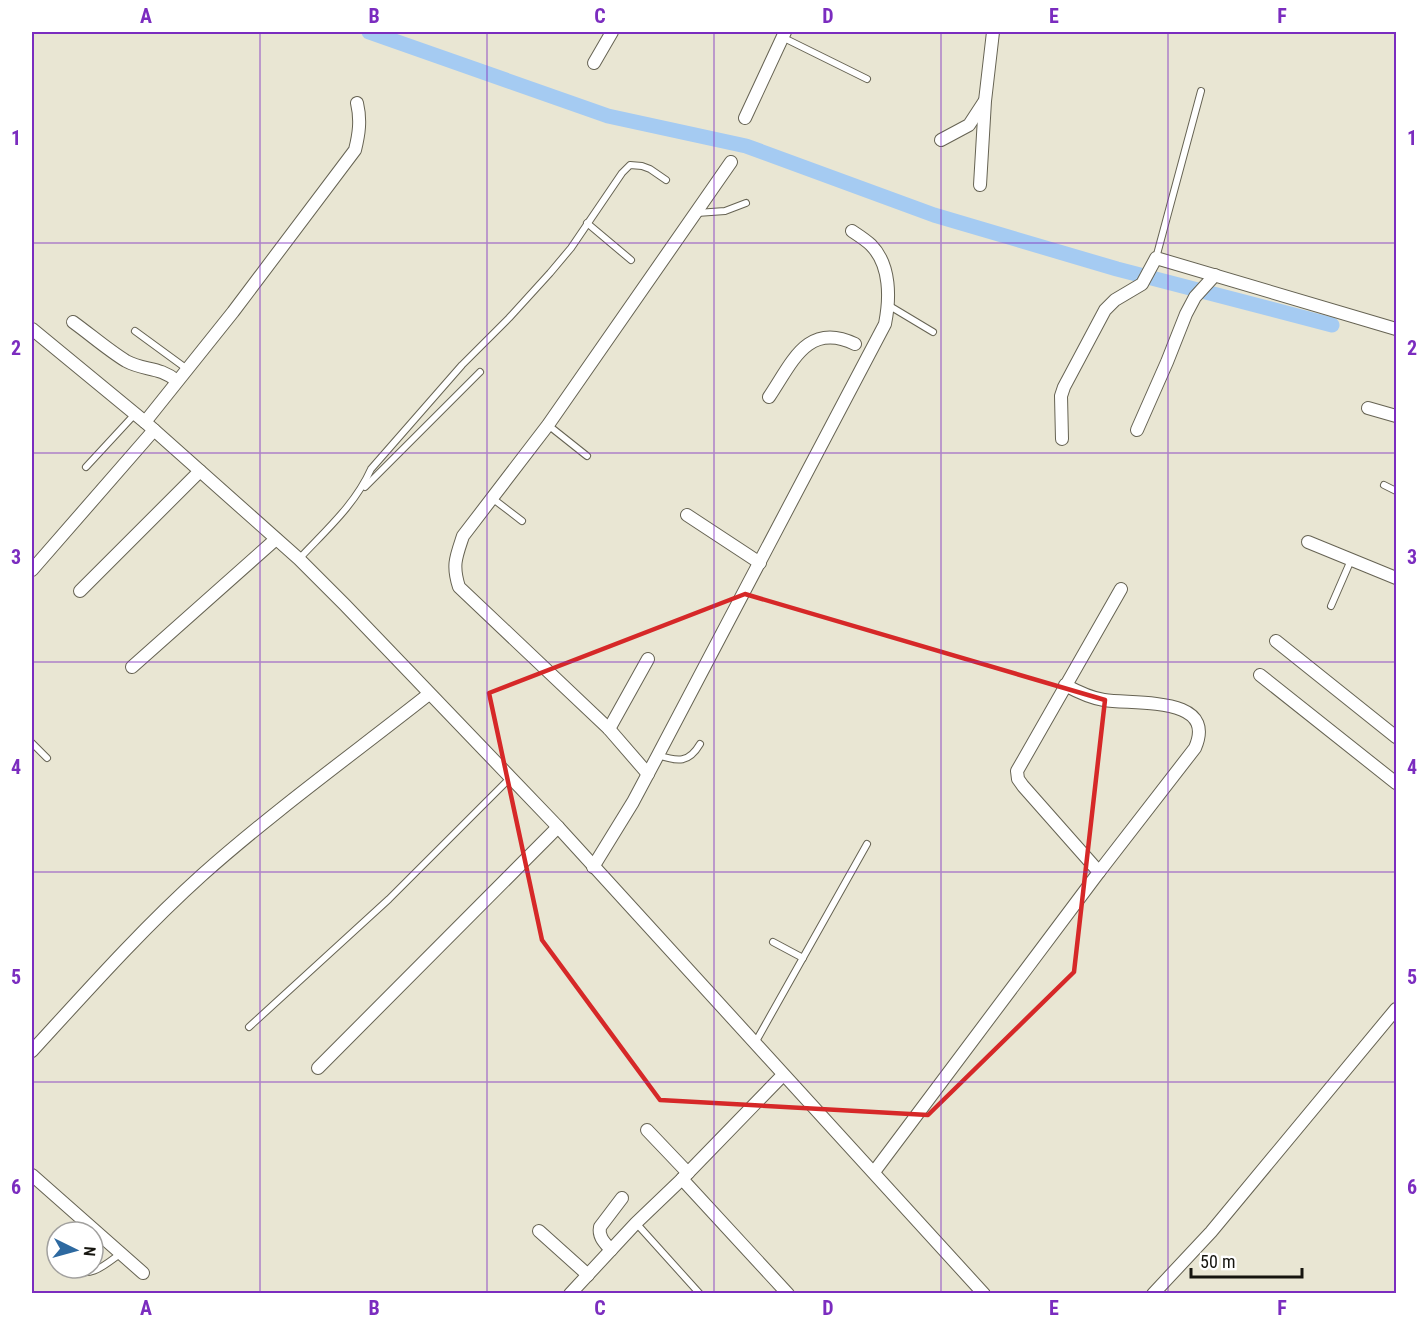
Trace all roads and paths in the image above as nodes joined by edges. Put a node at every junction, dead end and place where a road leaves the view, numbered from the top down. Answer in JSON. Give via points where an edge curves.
{"nodes":[{"id":1,"x":612,"y":32,"type":"edge"},
{"id":2,"x":993,"y":32,"type":"edge"},
{"id":3,"x":784,"y":34,"type":"edge"},
{"id":4,"x":594,"y":63,"type":"dead end"},
{"id":5,"x":867,"y":79,"type":"dead end"},
{"id":6,"x":1201,"y":91,"type":"dead end"},
{"id":7,"x":985,"y":101,"type":"junction"},
{"id":8,"x":357,"y":103,"type":"dead end"},
{"id":9,"x":745,"y":118,"type":"dead end"},
{"id":10,"x":941,"y":140,"type":"dead end"},
{"id":11,"x":731,"y":162,"type":"dead end"},
{"id":12,"x":666,"y":180,"type":"dead end"},
{"id":13,"x":980,"y":185,"type":"dead end"},
{"id":14,"x":746,"y":203,"type":"dead end"},
{"id":15,"x":696,"y":213,"type":"junction"},
{"id":16,"x":587,"y":224,"type":"junction"},
{"id":17,"x":852,"y":231,"type":"dead end"},
{"id":18,"x":631,"y":260,"type":"dead end"},
{"id":19,"x":1154,"y":262,"type":"junction"},
{"id":20,"x":1213,"y":278,"type":"junction"},
{"id":21,"x":888,"y":305,"type":"junction"},
{"id":22,"x":73,"y":322,"type":"dead end"},
{"id":23,"x":32,"y":329,"type":"edge"},
{"id":24,"x":1396,"y":329,"type":"edge"},
{"id":25,"x":135,"y":332,"type":"dead end"},
{"id":26,"x":933,"y":332,"type":"dead end"},
{"id":27,"x":863,"y":349,"type":"junction"},
{"id":28,"x":187,"y":369,"type":"junction"},
{"id":29,"x":480,"y":372,"type":"dead end"},
{"id":30,"x":177,"y":381,"type":"junction"},
{"id":31,"x":769,"y":397,"type":"dead end"},
{"id":32,"x":1368,"y":408,"type":"dead end"},
{"id":33,"x":1396,"y":416,"type":"edge"},
{"id":34,"x":145,"y":422,"type":"junction"},
{"id":35,"x":548,"y":425,"type":"junction"},
{"id":36,"x":1137,"y":430,"type":"dead end"},
{"id":37,"x":1062,"y":439,"type":"dead end"},
{"id":38,"x":586,"y":456,"type":"dead end"},
{"id":39,"x":86,"y":466,"type":"dead end"},
{"id":40,"x":200,"y":471,"type":"junction"},
{"id":41,"x":1384,"y":485,"type":"dead end"},
{"id":42,"x":362,"y":489,"type":"junction"},
{"id":43,"x":1396,"y":490,"type":"edge"},
{"id":44,"x":492,"y":498,"type":"junction"},
{"id":45,"x":687,"y":514,"type":"dead end"},
{"id":46,"x":522,"y":521,"type":"dead end"},
{"id":47,"x":276,"y":539,"type":"junction"},
{"id":48,"x":1308,"y":542,"type":"dead end"},
{"id":49,"x":299,"y":560,"type":"junction"},
{"id":50,"x":1351,"y":560,"type":"junction"},
{"id":51,"x":760,"y":563,"type":"junction"},
{"id":52,"x":32,"y":570,"type":"edge"},
{"id":53,"x":1396,"y":578,"type":"edge"},
{"id":54,"x":1121,"y":589,"type":"dead end"},
{"id":55,"x":80,"y":591,"type":"dead end"},
{"id":56,"x":1331,"y":606,"type":"dead end"},
{"id":57,"x":1276,"y":641,"type":"dead end"},
{"id":58,"x":648,"y":659,"type":"dead end"},
{"id":59,"x":132,"y":667,"type":"dead end"},
{"id":60,"x":1260,"y":675,"type":"dead end"},
{"id":61,"x":1065,"y":686,"type":"junction"},
{"id":62,"x":429,"y":694,"type":"junction"},
{"id":63,"x":609,"y":729,"type":"junction"},
{"id":64,"x":1396,"y":737,"type":"edge"},
{"id":65,"x":32,"y":743,"type":"edge"},
{"id":66,"x":700,"y":744,"type":"dead end"},
{"id":67,"x":658,"y":755,"type":"junction"},
{"id":68,"x":47,"y":758,"type":"dead end"},
{"id":69,"x":648,"y":774,"type":"junction"},
{"id":70,"x":511,"y":777,"type":"junction"},
{"id":71,"x":1396,"y":783,"type":"edge"},
{"id":72,"x":558,"y":828,"type":"junction"},
{"id":73,"x":867,"y":844,"type":"dead end"},
{"id":74,"x":593,"y":867,"type":"junction"},
{"id":75,"x":1099,"y":872,"type":"junction"},
{"id":76,"x":773,"y":942,"type":"dead end"},
{"id":77,"x":803,"y":958,"type":"junction"},
{"id":78,"x":1396,"y":1009,"type":"edge"},
{"id":79,"x":249,"y":1027,"type":"dead end"},
{"id":80,"x":755,"y":1043,"type":"junction"},
{"id":81,"x":32,"y":1051,"type":"edge"},
{"id":82,"x":318,"y":1068,"type":"dead end"},
{"id":83,"x":783,"y":1075,"type":"junction"},
{"id":84,"x":647,"y":1130,"type":"dead end"},
{"id":85,"x":874,"y":1172,"type":"junction"},
{"id":86,"x":32,"y":1175,"type":"edge"},
{"id":87,"x":685,"y":1176,"type":"junction"},
{"id":88,"x":622,"y":1198,"type":"dead end"},
{"id":89,"x":636,"y":1223,"type":"junction"},
{"id":90,"x":539,"y":1231,"type":"dead end"},
{"id":91,"x":611,"y":1250,"type":"junction"},
{"id":92,"x":120,"y":1254,"type":"junction"},
{"id":93,"x":105,"y":1264,"type":"edge"},
{"id":94,"x":143,"y":1273,"type":"dead end"},
{"id":95,"x":588,"y":1275,"type":"junction"},
{"id":96,"x":570,"y":1293,"type":"edge"},
{"id":97,"x":700,"y":1293,"type":"edge"},
{"id":98,"x":788,"y":1293,"type":"edge"},
{"id":99,"x":984,"y":1293,"type":"edge"},
{"id":100,"x":1154,"y":1293,"type":"edge"}],
"edges":[{"from":1,"to":4,"type":"street"},
{"from":2,"to":7,"type":"street"},
{"from":3,"to":5,"type":"lane"},
{"from":3,"to":9,"type":"street"},
{"from":6,"to":19,"type":"lane"},
{"from":7,"to":10,"type":"street","via":[[969,125]]},
{"from":7,"to":13,"type":"street"},
{"from":8,"to":28,"type":"street","via":[[360,131],[355,150]]},
{"from":11,"to":15,"type":"street"},
{"from":12,"to":16,"type":"lane","via":[[650,169],[630,165]]},
{"from":14,"to":15,"type":"lane","via":[[725,211]]},
{"from":15,"to":35,"type":"street"},
{"from":16,"to":18,"type":"lane"},
{"from":16,"to":42,"type":"lane","via":[[550,273],[371,469]]},
{"from":17,"to":21,"type":"street","via":[[873,246],[884,267]]},
{"from":19,"to":20,"type":"street"},
{"from":19,"to":37,"type":"street","via":[[1142,284],[1105,310],[1064,387]]},
{"from":20,"to":24,"type":"street"},
{"from":20,"to":36,"type":"street","via":[[1186,314]]},
{"from":21,"to":26,"type":"lane"},
{"from":21,"to":27,"type":"street","via":[[885,324]]},
{"from":22,"to":30,"type":"street","via":[[128,362],[156,369]]},
{"from":23,"to":34,"type":"street"},
{"from":25,"to":28,"type":"lane"},
{"from":27,"to":31,"type":"street","via":[[825,336],[812,341]]},
{"from":27,"to":51,"type":"street"},
{"from":28,"to":30,"type":"street"},
{"from":29,"to":42,"type":"lane"},
{"from":30,"to":34,"type":"street"},
{"from":32,"to":33,"type":"street"},
{"from":34,"to":39,"type":"lane"},
{"from":34,"to":40,"type":"street"},
{"from":34,"to":52,"type":"street"},
{"from":35,"to":38,"type":"lane"},
{"from":35,"to":44,"type":"street"},
{"from":40,"to":47,"type":"street"},
{"from":40,"to":55,"type":"street"},
{"from":41,"to":43,"type":"lane"},
{"from":42,"to":49,"type":"lane"},
{"from":44,"to":46,"type":"lane"},
{"from":44,"to":63,"type":"street","via":[[463,536],[454,571],[459,587]]},
{"from":45,"to":51,"type":"street"},
{"from":47,"to":49,"type":"street"},
{"from":47,"to":59,"type":"street"},
{"from":48,"to":50,"type":"street"},
{"from":49,"to":62,"type":"street"},
{"from":50,"to":53,"type":"street"},
{"from":50,"to":56,"type":"lane"},
{"from":51,"to":67,"type":"street"},
{"from":54,"to":61,"type":"street"},
{"from":57,"to":64,"type":"street"},
{"from":58,"to":63,"type":"street"},
{"from":60,"to":71,"type":"street"},
{"from":61,"to":75,"type":"street","via":[[1017,771],[1018,779]]},
{"from":61,"to":75,"type":"street","via":[[1089,697],[1185,710],[1199,727],[1195,748]]},
{"from":62,"to":70,"type":"street"},
{"from":62,"to":81,"type":"street","via":[[201,876],[123,951]]},
{"from":63,"to":69,"type":"street"},
{"from":65,"to":68,"type":"lane"},
{"from":66,"to":67,"type":"lane","via":[[694,755],[683,759]]},
{"from":67,"to":69,"type":"street"},
{"from":69,"to":74,"type":"street"},
{"from":70,"to":72,"type":"street"},
{"from":70,"to":79,"type":"lane","via":[[390,899]]},
{"from":72,"to":74,"type":"street"},
{"from":72,"to":82,"type":"street"},
{"from":73,"to":77,"type":"lane"},
{"from":74,"to":80,"type":"street"},
{"from":75,"to":85,"type":"street"},
{"from":76,"to":77,"type":"lane"},
{"from":77,"to":80,"type":"lane"},
{"from":78,"to":100,"type":"street","via":[[1211,1232]]},
{"from":80,"to":83,"type":"street"},
{"from":83,"to":85,"type":"street"},
{"from":83,"to":87,"type":"street"},
{"from":84,"to":87,"type":"street"},
{"from":85,"to":99,"type":"street"},
{"from":86,"to":92,"type":"street"},
{"from":87,"to":89,"type":"street"},
{"from":87,"to":98,"type":"street"},
{"from":88,"to":91,"type":"street","via":[[600,1227],[601,1238]]},
{"from":89,"to":91,"type":"street"},
{"from":89,"to":97,"type":"lane"},
{"from":90,"to":95,"type":"street"},
{"from":91,"to":95,"type":"street"},
{"from":92,"to":93,"type":"lane"},
{"from":92,"to":94,"type":"street"},
{"from":95,"to":96,"type":"street"}]}
